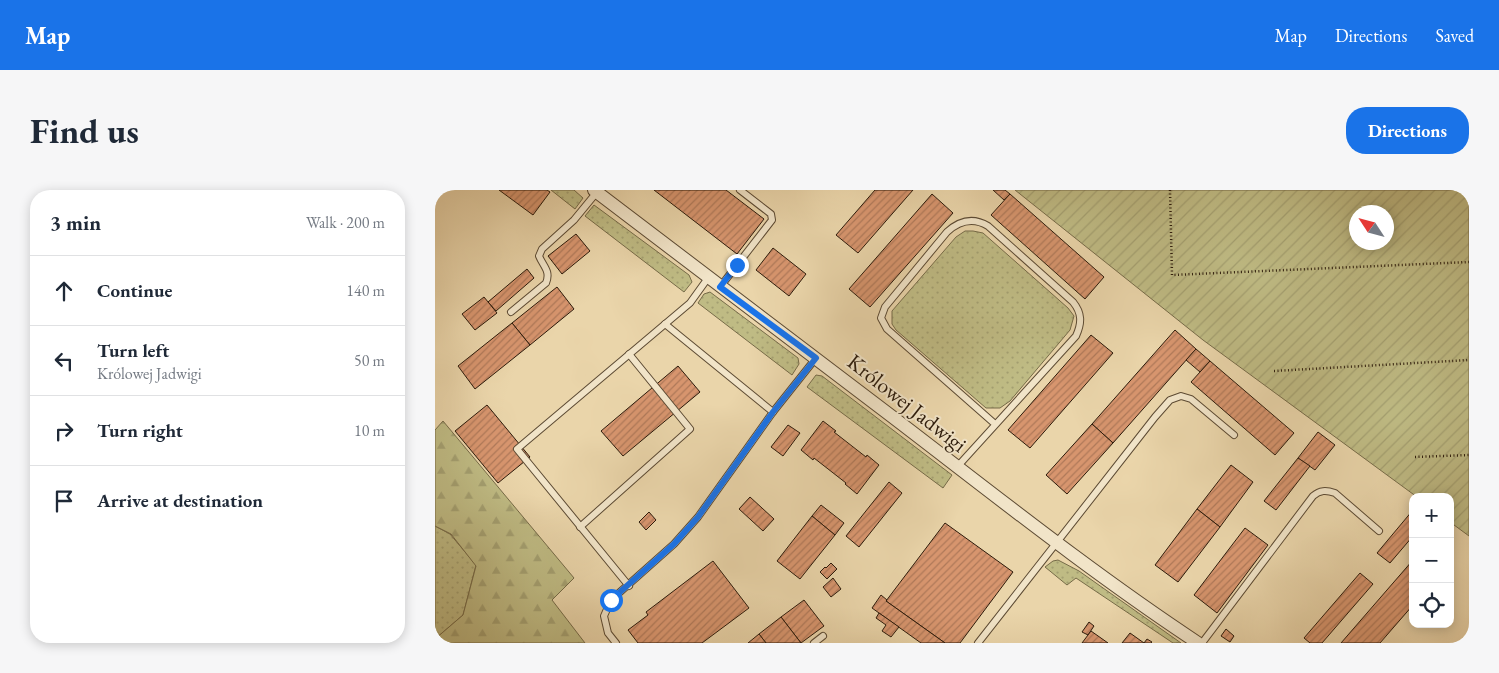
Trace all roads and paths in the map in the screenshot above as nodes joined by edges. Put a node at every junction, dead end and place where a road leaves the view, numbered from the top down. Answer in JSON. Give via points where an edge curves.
{"nodes":[{"id":1,"x":740,"y":190,"type":"edge"},
{"id":2,"x":1170,"y":190,"type":"edge"},
{"id":3,"x":596,"y":191,"type":"edge"},
{"id":4,"x":1469,"y":262,"type":"edge"},
{"id":5,"x":708,"y":278,"type":"junction"},
{"id":6,"x":720,"y":287,"type":"junction"},
{"id":7,"x":511,"y":312,"type":"dead end"},
{"id":8,"x":665,"y":324,"type":"junction"},
{"id":9,"x":629,"y":354,"type":"junction"},
{"id":10,"x":816,"y":358,"type":"junction"},
{"id":11,"x":1469,"y":360,"type":"edge"},
{"id":12,"x":1274,"y":371,"type":"dead end"},
{"id":13,"x":773,"y":412,"type":"junction"},
{"id":14,"x":995,"y":424,"type":"junction"},
{"id":15,"x":1234,"y":435,"type":"dead end"},
{"id":16,"x":1469,"y":455,"type":"edge"},
{"id":17,"x":1415,"y":457,"type":"dead end"},
{"id":18,"x":957,"y":467,"type":"junction"},
{"id":19,"x":580,"y":527,"type":"junction"},
{"id":20,"x":1379,"y":530,"type":"dead end"},
{"id":21,"x":1058,"y":543,"type":"junction"},
{"id":22,"x":629,"y":586,"type":"junction"},
{"id":23,"x":823,"y":636,"type":"dead end"},
{"id":24,"x":617,"y":643,"type":"edge"},
{"id":25,"x":814,"y":643,"type":"edge"},
{"id":26,"x":978,"y":643,"type":"edge"},
{"id":27,"x":1200,"y":643,"type":"edge"}],
"edges":[{"from":1,"to":6,"type":"lane","via":[[771,214],[772,220]]},
{"from":2,"to":4,"type":"path","via":[[1172,275]]},
{"from":3,"to":5,"type":"street","name":"Królowej Jadwigi"},
{"from":3,"to":7,"type":"lane","via":[[574,220],[541,249],[539,256],[549,276],[546,283]]},
{"from":5,"to":6,"type":"street","name":"Królowej Jadwigi"},
{"from":5,"to":8,"type":"lane","via":[[690,303]]},
{"from":6,"to":10,"type":"street","name":"Królowej Jadwigi"},
{"from":8,"to":9,"type":"lane"},
{"from":8,"to":13,"type":"lane"},
{"from":9,"to":19,"type":"lane","via":[[690,429]]},
{"from":9,"to":19,"type":"lane","via":[[517,450]]},
{"from":10,"to":13,"type":"lane"},
{"from":10,"to":18,"type":"street","name":"Królowej Jadwigi"},
{"from":11,"to":12,"type":"path"},
{"from":13,"to":22,"type":"lane","via":[[698,517]]},
{"from":14,"to":14,"type":"lane","via":[[1075,336],[1081,319],[1073,302],[988,226],[967,221],[947,232],[885,307],[881,318],[887,329]]},
{"from":14,"to":18,"type":"lane"},
{"from":15,"to":21,"type":"lane","via":[[1191,398],[1176,397],[1155,417]]},
{"from":16,"to":17,"type":"path"},
{"from":18,"to":21,"type":"street","name":"Królowej Jadwigi"},
{"from":19,"to":22,"type":"lane"},
{"from":20,"to":27,"type":"lane","via":[[1335,493],[1317,492]]},
{"from":21,"to":26,"type":"lane"},
{"from":21,"to":27,"type":"street","name":"Królowej Jadwigi","via":[[1129,597]]},
{"from":22,"to":24,"type":"lane","via":[[611,600],[605,616],[609,633]]},
{"from":23,"to":25,"type":"lane"}]}
